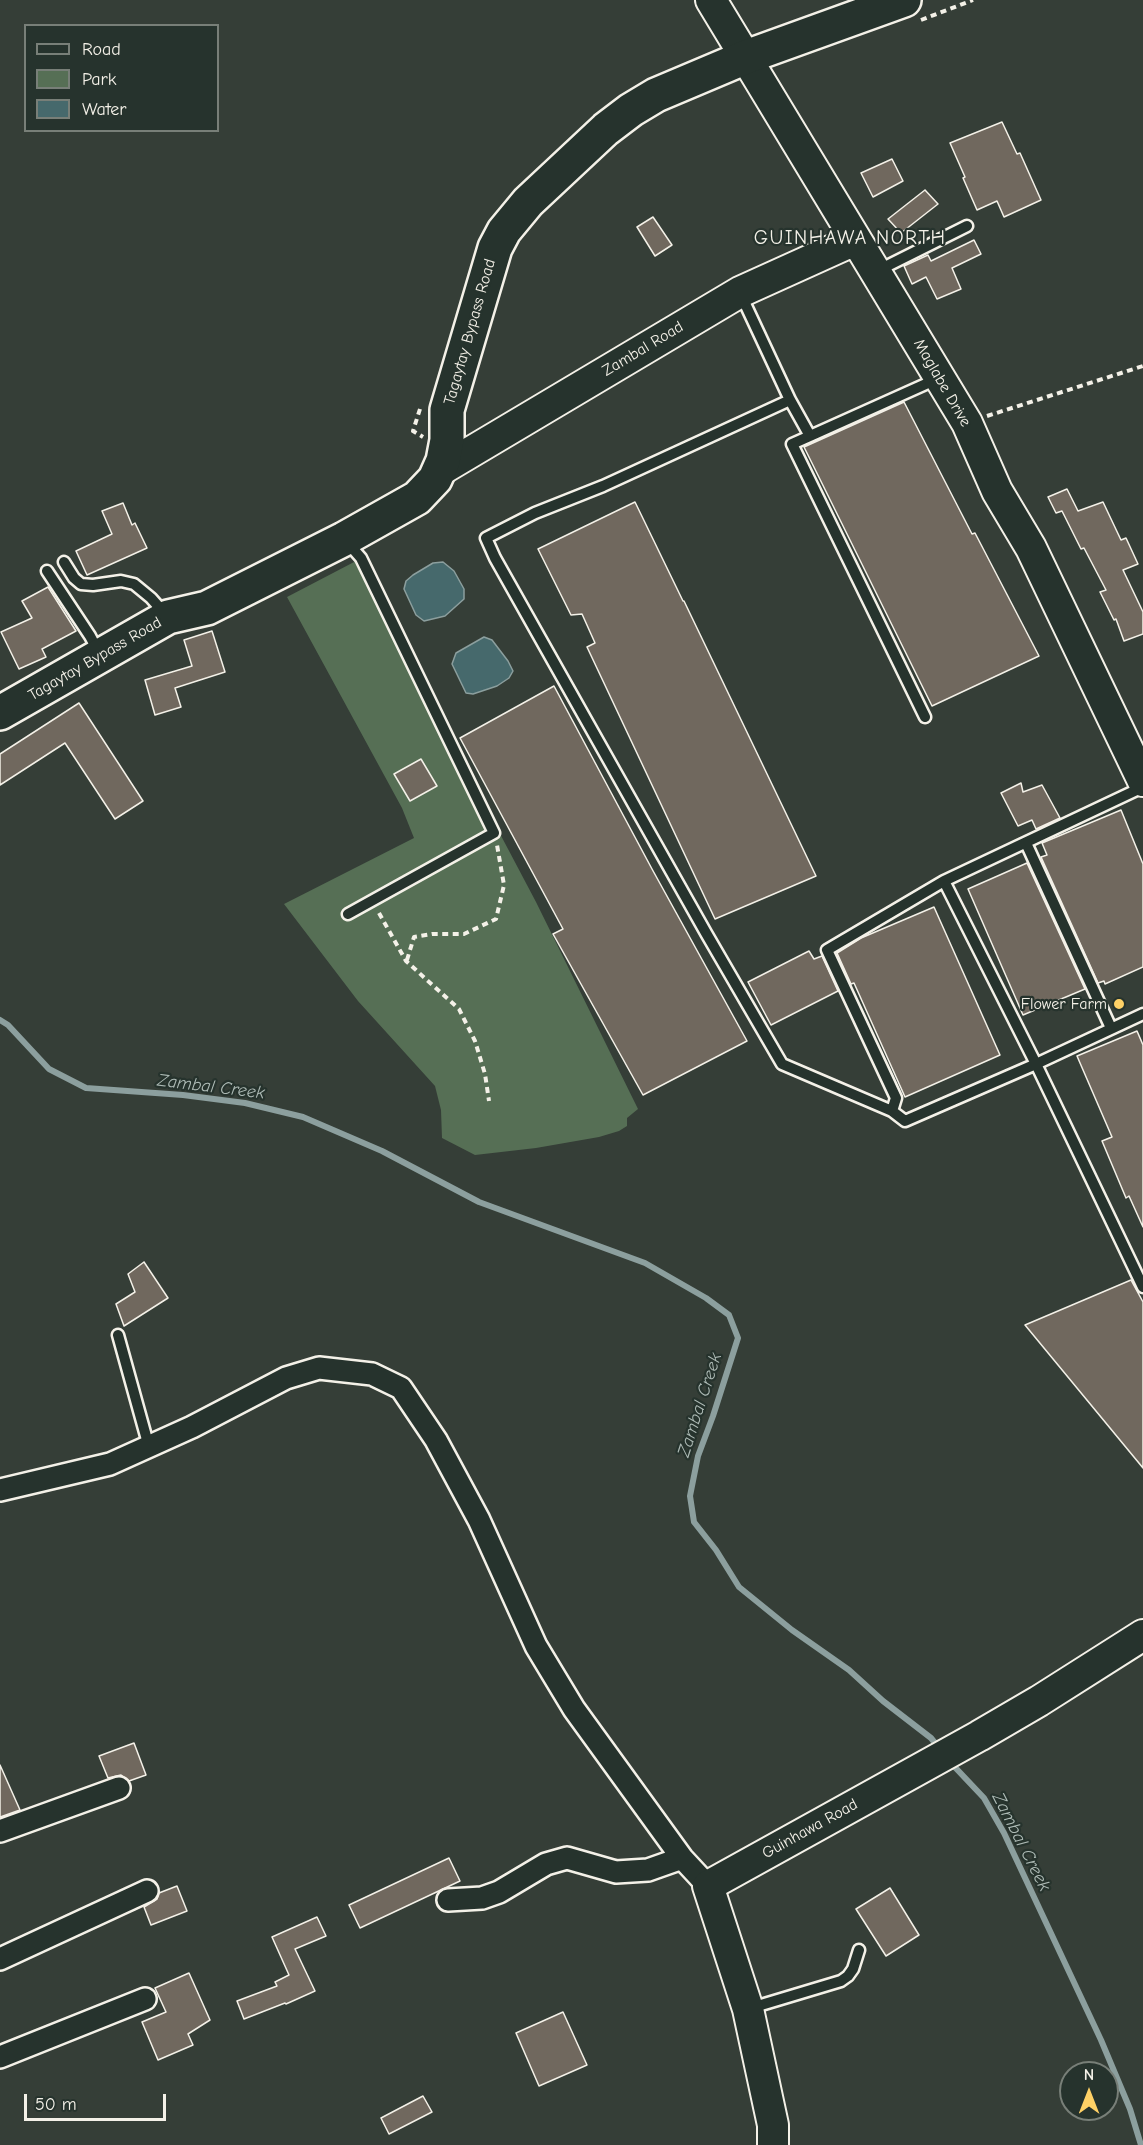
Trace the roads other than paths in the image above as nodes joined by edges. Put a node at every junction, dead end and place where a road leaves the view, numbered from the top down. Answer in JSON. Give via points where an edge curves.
{"nodes":[{"id":1,"x":711,"y":0,"type":"edge"},
{"id":2,"x":904,"y":0,"type":"edge"},
{"id":3,"x":746,"y":57,"type":"junction"},
{"id":4,"x":967,"y":226,"type":"dead end"},
{"id":5,"x":855,"y":240,"type":"junction"},
{"id":6,"x":876,"y":271,"type":"junction"},
{"id":7,"x":740,"y":292,"type":"junction"},
{"id":8,"x":940,"y":378,"type":"junction"},
{"id":9,"x":790,"y":400,"type":"junction"},
{"id":10,"x":810,"y":436,"type":"junction"},
{"id":11,"x":439,"y":471,"type":"junction"},
{"id":12,"x":344,"y":539,"type":"junction"},
{"id":13,"x":64,"y":562,"type":"dead end"},
{"id":14,"x":47,"y":571,"type":"dead end"},
{"id":15,"x":168,"y":617,"type":"junction"},
{"id":16,"x":100,"y":656,"type":"junction"},
{"id":17,"x":0,"y":713,"type":"edge"},
{"id":18,"x":925,"y":717,"type":"dead end"},
{"id":19,"x":1143,"y":782,"type":"edge"},
{"id":20,"x":1143,"y":787,"type":"edge"},
{"id":21,"x":1026,"y":843,"type":"junction"},
{"id":22,"x":944,"y":881,"type":"junction"},
{"id":23,"x":348,"y":914,"type":"dead end"},
{"id":24,"x":1143,"y":1014,"type":"edge"},
{"id":25,"x":1111,"y":1028,"type":"junction"},
{"id":26,"x":1036,"y":1064,"type":"junction"},
{"id":27,"x":892,"y":1111,"type":"junction"},
{"id":28,"x":1143,"y":1287,"type":"edge"},
{"id":29,"x":118,"y":1335,"type":"dead end"},
{"id":30,"x":149,"y":1447,"type":"junction"},
{"id":31,"x":0,"y":1490,"type":"edge"},
{"id":32,"x":1143,"y":1635,"type":"edge"},
{"id":33,"x":119,"y":1788,"type":"dead end"},
{"id":34,"x":0,"y":1831,"type":"edge"},
{"id":35,"x":682,"y":1858,"type":"junction"},
{"id":36,"x":708,"y":1886,"type":"junction"},
{"id":37,"x":147,"y":1891,"type":"dead end"},
{"id":38,"x":448,"y":1900,"type":"dead end"},
{"id":39,"x":859,"y":1950,"type":"dead end"},
{"id":40,"x":0,"y":1959,"type":"edge"},
{"id":41,"x":145,"y":2000,"type":"dead end"},
{"id":42,"x":748,"y":2009,"type":"junction"},
{"id":43,"x":0,"y":2057,"type":"edge"},
{"id":44,"x":773,"y":2145,"type":"edge"}],
"edges":[{"from":1,"to":3,"type":"street","name":"Maglabe Drive"},
{"from":2,"to":3,"type":"main road","name":"Tagaytay Bypass Road"},
{"from":3,"to":5,"type":"street","name":"Maglabe Drive"},
{"from":3,"to":11,"type":"main road","name":"Tagaytay Bypass Road","via":[[669,89],[631,110],[561,170],[504,231],[495,248],[447,410],[447,440]]},
{"from":4,"to":6,"type":"lane"},
{"from":5,"to":6,"type":"street","name":"Maglabe Drive"},
{"from":5,"to":7,"type":"street","name":"Zambal Road"},
{"from":6,"to":8,"type":"street","name":"Maglabe Drive"},
{"from":7,"to":9,"type":"lane"},
{"from":7,"to":11,"type":"street","name":"Zambal Road"},
{"from":8,"to":10,"type":"lane"},
{"from":8,"to":19,"type":"street","name":"Maglabe Drive","via":[[967,423],[997,491],[1032,548]]},
{"from":9,"to":10,"type":"lane"},
{"from":9,"to":27,"type":"lane","via":[[486,538],[782,1064]]},
{"from":10,"to":18,"type":"lane","via":[[792,444]]},
{"from":11,"to":12,"type":"main road","name":"Tagaytay Bypass Road","via":[[417,498]]},
{"from":12,"to":15,"type":"main road","name":"Tagaytay Bypass Road","via":[[207,608]]},
{"from":12,"to":23,"type":"lane","via":[[361,558],[494,833]]},
{"from":13,"to":15,"type":"lane","via":[[81,584],[134,584]]},
{"from":14,"to":16,"type":"lane"},
{"from":15,"to":16,"type":"main road","name":"Tagaytay Bypass Road"},
{"from":16,"to":17,"type":"main road","name":"Tagaytay Bypass Road"},
{"from":20,"to":21,"type":"lane"},
{"from":21,"to":22,"type":"lane"},
{"from":21,"to":25,"type":"lane"},
{"from":22,"to":26,"type":"lane"},
{"from":22,"to":27,"type":"lane","via":[[827,950],[897,1098]]},
{"from":24,"to":25,"type":"lane"},
{"from":25,"to":26,"type":"lane"},
{"from":26,"to":27,"type":"lane","via":[[905,1121]]},
{"from":26,"to":28,"type":"lane"},
{"from":29,"to":30,"type":"lane"},
{"from":30,"to":31,"type":"street","via":[[110,1464]]},
{"from":30,"to":35,"type":"street","via":[[286,1378],[319,1368],[372,1374],[401,1388],[436,1440],[479,1520],[536,1646],[574,1709]]},
{"from":32,"to":36,"type":"street","name":"Guinhawa Road","via":[[979,1736]]},
{"from":33,"to":34,"type":"street"},
{"from":35,"to":36,"type":"street"},
{"from":35,"to":38,"type":"street","via":[[648,1870],[616,1872],[567,1858],[546,1864],[482,1898]]},
{"from":36,"to":42,"type":"street"},
{"from":37,"to":40,"type":"street"},
{"from":39,"to":42,"type":"lane","via":[[854,1969],[841,1981]]},
{"from":41,"to":43,"type":"street"},
{"from":42,"to":44,"type":"street","via":[[773,2125]]}]}
